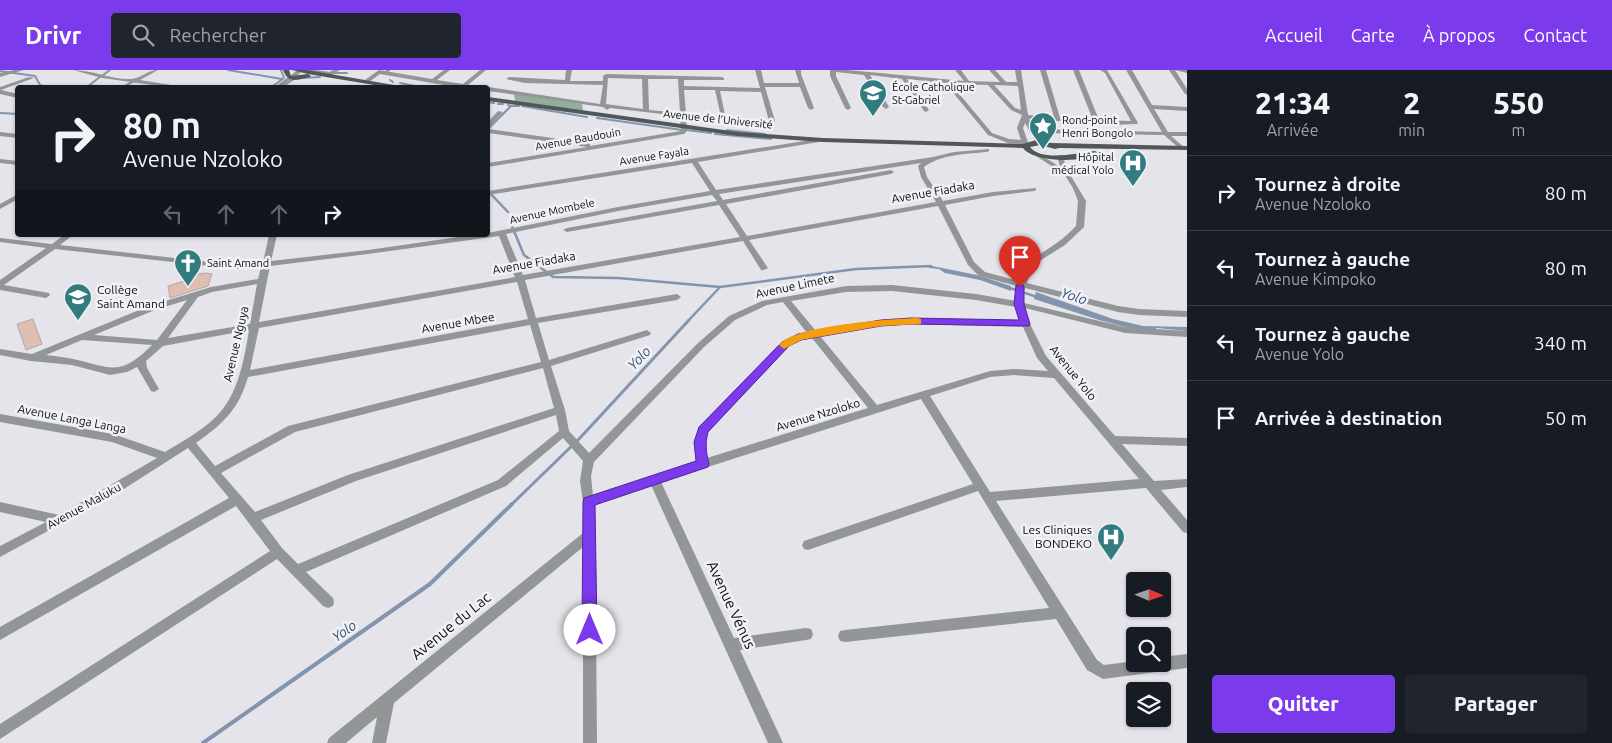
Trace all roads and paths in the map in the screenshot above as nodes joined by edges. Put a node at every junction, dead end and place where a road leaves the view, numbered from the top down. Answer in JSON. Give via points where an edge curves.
{"nodes":[{"id":1,"x":21,"y":70,"type":"edge"},
{"id":2,"x":76,"y":70,"type":"edge"},
{"id":3,"x":155,"y":70,"type":"edge"},
{"id":4,"x":286,"y":70,"type":"edge"},
{"id":5,"x":298,"y":70,"type":"edge"},
{"id":6,"x":337,"y":70,"type":"edge"},
{"id":7,"x":447,"y":70,"type":"edge"},
{"id":8,"x":483,"y":70,"type":"edge"},
{"id":9,"x":569,"y":70,"type":"edge"},
{"id":10,"x":650,"y":70,"type":"edge"},
{"id":11,"x":685,"y":70,"type":"edge"},
{"id":12,"x":719,"y":70,"type":"edge"},
{"id":13,"x":758,"y":70,"type":"edge"},
{"id":14,"x":798,"y":70,"type":"edge"},
{"id":15,"x":833,"y":70,"type":"edge"},
{"id":16,"x":919,"y":70,"type":"edge"},
{"id":17,"x":958,"y":70,"type":"edge"},
{"id":18,"x":992,"y":70,"type":"edge"},
{"id":19,"x":1018,"y":70,"type":"edge"},
{"id":20,"x":1043,"y":70,"type":"edge"},
{"id":21,"x":1076,"y":70,"type":"edge"},
{"id":22,"x":1103,"y":70,"type":"edge"},
{"id":23,"x":1129,"y":70,"type":"edge"},
{"id":24,"x":1172,"y":70,"type":"edge"},
{"id":25,"x":1178,"y":70,"type":"edge"},
{"id":26,"x":381,"y":71,"type":"edge"},
{"id":27,"x":1187,"y":71,"type":"edge"},
{"id":28,"x":607,"y":73,"type":"edge"},
{"id":29,"x":879,"y":73,"type":"edge"},
{"id":30,"x":514,"y":74,"type":"dead end"},
{"id":31,"x":866,"y":74,"type":"junction"},
{"id":32,"x":0,"y":75,"type":"edge"},
{"id":33,"x":328,"y":75,"type":"junction"},
{"id":34,"x":648,"y":77,"type":"junction"},
{"id":35,"x":903,"y":77,"type":"junction"},
{"id":36,"x":31,"y":78,"type":"dead end"},
{"id":37,"x":289,"y":78,"type":"junction"},
{"id":38,"x":683,"y":78,"type":"junction"},
{"id":39,"x":509,"y":79,"type":"junction"},
{"id":40,"x":529,"y":79,"type":"junction"},
{"id":41,"x":722,"y":79,"type":"junction"},
{"id":42,"x":925,"y":79,"type":"junction"},
{"id":43,"x":134,"y":80,"type":"junction"},
{"id":44,"x":367,"y":81,"type":"junction"},
{"id":45,"x":433,"y":81,"type":"junction"},
{"id":46,"x":564,"y":82,"type":"junction"},
{"id":47,"x":947,"y":82,"type":"junction"},
{"id":48,"x":605,"y":83,"type":"junction"},
{"id":49,"x":968,"y":83,"type":"junction"},
{"id":50,"x":989,"y":83,"type":"junction"},
{"id":51,"x":1005,"y":84,"type":"junction"},
{"id":52,"x":1021,"y":84,"type":"junction"},
{"id":53,"x":168,"y":85,"type":"edge"},
{"id":54,"x":279,"y":85,"type":"edge"},
{"id":55,"x":390,"y":85,"type":"edge"},
{"id":56,"x":458,"y":85,"type":"edge"},
{"id":57,"x":465,"y":85,"type":"edge"},
{"id":58,"x":802,"y":86,"type":"junction"},
{"id":59,"x":763,"y":87,"type":"junction"},
{"id":60,"x":681,"y":88,"type":"junction"},
{"id":61,"x":490,"y":89,"type":"edge"},
{"id":62,"x":720,"y":89,"type":"junction"},
{"id":63,"x":496,"y":90,"type":"junction"},
{"id":64,"x":0,"y":91,"type":"edge"},
{"id":65,"x":1187,"y":93,"type":"edge"},
{"id":66,"x":521,"y":94,"type":"junction"},
{"id":67,"x":15,"y":95,"type":"edge"},
{"id":68,"x":558,"y":99,"type":"junction"},
{"id":69,"x":490,"y":100,"type":"edge"},
{"id":70,"x":603,"y":105,"type":"junction"},
{"id":71,"x":886,"y":106,"type":"dead end"},
{"id":72,"x":1150,"y":107,"type":"junction"},
{"id":73,"x":811,"y":108,"type":"dead end"},
{"id":74,"x":848,"y":108,"type":"dead end"},
{"id":75,"x":1187,"y":109,"type":"edge"},
{"id":76,"x":926,"y":110,"type":"dead end"},
{"id":77,"x":646,"y":111,"type":"junction"},
{"id":78,"x":500,"y":112,"type":"dead end"},
{"id":79,"x":684,"y":115,"type":"junction"},
{"id":80,"x":1026,"y":115,"type":"junction"},
{"id":81,"x":618,"y":119,"type":"junction"},
{"id":82,"x":724,"y":119,"type":"junction"},
{"id":83,"x":1057,"y":119,"type":"junction"},
{"id":84,"x":772,"y":121,"type":"dead end"},
{"id":85,"x":1098,"y":122,"type":"junction"},
{"id":86,"x":490,"y":123,"type":"edge"},
{"id":87,"x":683,"y":128,"type":"junction"},
{"id":88,"x":490,"y":131,"type":"edge"},
{"id":89,"x":1033,"y":131,"type":"junction"},
{"id":90,"x":726,"y":133,"type":"junction"},
{"id":91,"x":0,"y":134,"type":"edge"},
{"id":92,"x":1166,"y":134,"type":"junction"},
{"id":93,"x":1187,"y":134,"type":"edge"},
{"id":94,"x":15,"y":136,"type":"edge"},
{"id":95,"x":823,"y":140,"type":"junction"},
{"id":96,"x":1025,"y":144,"type":"junction"},
{"id":97,"x":1048,"y":144,"type":"junction"},
{"id":98,"x":947,"y":145,"type":"junction"},
{"id":99,"x":596,"y":146,"type":"junction"},
{"id":100,"x":1150,"y":148,"type":"junction"},
{"id":101,"x":1185,"y":148,"type":"edge"},
{"id":102,"x":987,"y":150,"type":"junction"},
{"id":103,"x":1037,"y":156,"type":"junction"},
{"id":104,"x":1060,"y":156,"type":"junction"},
{"id":105,"x":932,"y":159,"type":"junction"},
{"id":106,"x":0,"y":161,"type":"edge"},
{"id":107,"x":694,"y":161,"type":"junction"},
{"id":108,"x":15,"y":163,"type":"edge"},
{"id":109,"x":490,"y":165,"type":"edge"},
{"id":110,"x":921,"y":166,"type":"junction"},
{"id":111,"x":1066,"y":173,"type":"junction"},
{"id":112,"x":1034,"y":189,"type":"dead end"},
{"id":113,"x":714,"y":192,"type":"junction"},
{"id":114,"x":490,"y":193,"type":"edge"},
{"id":115,"x":0,"y":196,"type":"edge"},
{"id":116,"x":15,"y":197,"type":"edge"},
{"id":117,"x":15,"y":198,"type":"edge"},
{"id":118,"x":722,"y":203,"type":"junction"},
{"id":119,"x":941,"y":204,"type":"junction"},
{"id":120,"x":0,"y":207,"type":"edge"},
{"id":121,"x":567,"y":230,"type":"dead end"},
{"id":122,"x":502,"y":233,"type":"junction"},
{"id":123,"x":490,"y":235,"type":"edge"},
{"id":124,"x":66,"y":237,"type":"edge"},
{"id":125,"x":273,"y":237,"type":"edge"},
{"id":126,"x":474,"y":237,"type":"edge"},
{"id":127,"x":744,"y":238,"type":"junction"},
{"id":128,"x":0,"y":240,"type":"edge"},
{"id":129,"x":52,"y":247,"type":"junction"},
{"id":130,"x":266,"y":264,"type":"junction"},
{"id":131,"x":764,"y":268,"type":"dead end"},
{"id":132,"x":520,"y":278,"type":"junction"},
{"id":133,"x":262,"y":281,"type":"junction"},
{"id":134,"x":0,"y":286,"type":"edge"},
{"id":135,"x":1020,"y":292,"type":"junction"},
{"id":136,"x":46,"y":295,"type":"dead end"},
{"id":137,"x":195,"y":295,"type":"junction"},
{"id":138,"x":678,"y":297,"type":"dead end"},
{"id":139,"x":785,"y":299,"type":"junction"},
{"id":140,"x":1187,"y":314,"type":"edge"},
{"id":141,"x":534,"y":322,"type":"junction"},
{"id":142,"x":1025,"y":324,"type":"junction"},
{"id":143,"x":256,"y":326,"type":"junction"},
{"id":144,"x":647,"y":334,"type":"dead end"},
{"id":145,"x":812,"y":334,"type":"junction"},
{"id":146,"x":1187,"y":334,"type":"edge"},
{"id":147,"x":79,"y":337,"type":"junction"},
{"id":148,"x":160,"y":343,"type":"junction"},
{"id":149,"x":0,"y":352,"type":"edge"},
{"id":150,"x":31,"y":358,"type":"junction"},
{"id":151,"x":141,"y":361,"type":"junction"},
{"id":152,"x":546,"y":364,"type":"junction"},
{"id":153,"x":243,"y":375,"type":"junction"},
{"id":154,"x":1058,"y":375,"type":"junction"},
{"id":155,"x":154,"y":389,"type":"dead end"},
{"id":156,"x":923,"y":394,"type":"junction"},
{"id":157,"x":560,"y":410,"type":"junction"},
{"id":158,"x":875,"y":410,"type":"junction"},
{"id":159,"x":0,"y":418,"type":"edge"},
{"id":160,"x":566,"y":436,"type":"junction"},
{"id":161,"x":1113,"y":440,"type":"junction"},
{"id":162,"x":189,"y":442,"type":"junction"},
{"id":163,"x":1187,"y":442,"type":"edge"},
{"id":164,"x":167,"y":456,"type":"junction"},
{"id":165,"x":589,"y":460,"type":"junction"},
{"id":166,"x":703,"y":464,"type":"junction"},
{"id":167,"x":213,"y":472,"type":"junction"},
{"id":168,"x":655,"y":481,"type":"junction"},
{"id":169,"x":1187,"y":483,"type":"edge"},
{"id":170,"x":1150,"y":484,"type":"junction"},
{"id":171,"x":980,"y":486,"type":"junction"},
{"id":172,"x":987,"y":497,"type":"junction"},
{"id":173,"x":236,"y":500,"type":"junction"},
{"id":174,"x":589,"y":502,"type":"junction"},
{"id":175,"x":0,"y":507,"type":"edge"},
{"id":176,"x":253,"y":518,"type":"junction"},
{"id":177,"x":60,"y":520,"type":"junction"},
{"id":178,"x":1187,"y":528,"type":"edge"},
{"id":179,"x":589,"y":535,"type":"junction"},
{"id":180,"x":808,"y":545,"type":"dead end"},
{"id":181,"x":0,"y":552,"type":"edge"},
{"id":182,"x":278,"y":552,"type":"junction"},
{"id":183,"x":297,"y":570,"type":"junction"},
{"id":184,"x":328,"y":602,"type":"dead end"},
{"id":185,"x":1059,"y":613,"type":"junction"},
{"id":186,"x":0,"y":634,"type":"edge"},
{"id":187,"x":806,"y":634,"type":"dead end"},
{"id":188,"x":845,"y":636,"type":"dead end"},
{"id":189,"x":732,"y":645,"type":"junction"},
{"id":190,"x":1187,"y":662,"type":"edge"},
{"id":191,"x":388,"y":698,"type":"junction"},
{"id":192,"x":0,"y":732,"type":"edge"},
{"id":193,"x":334,"y":743,"type":"edge"},
{"id":194,"x":380,"y":743,"type":"edge"},
{"id":195,"x":590,"y":743,"type":"edge"},
{"id":196,"x":776,"y":743,"type":"edge"}],
"edges":[{"from":1,"to":32,"type":"street"},
{"from":2,"to":43,"type":"street"},
{"from":3,"to":43,"type":"street"},
{"from":4,"to":37,"type":"main road"},
{"from":5,"to":33,"type":"main road"},
{"from":5,"to":37,"type":"street"},
{"from":6,"to":33,"type":"street"},
{"from":7,"to":45,"type":"street"},
{"from":8,"to":57,"type":"street"},
{"from":9,"to":46,"type":"street"},
{"from":10,"to":34,"type":"street"},
{"from":11,"to":38,"type":"street"},
{"from":12,"to":41,"type":"street"},
{"from":13,"to":59,"type":"street"},
{"from":14,"to":58,"type":"street"},
{"from":15,"to":31,"type":"street"},
{"from":15,"to":74,"type":"street"},
{"from":16,"to":42,"type":"street"},
{"from":17,"to":49,"type":"street"},
{"from":18,"to":51,"type":"street"},
{"from":19,"to":52,"type":"street"},
{"from":20,"to":83,"type":"street"},
{"from":21,"to":85,"type":"street"},
{"from":22,"to":85,"type":"street","via":[[1108,72],[1135,123]]},
{"from":23,"to":72,"type":"street"},
{"from":24,"to":65,"type":"street"},
{"from":25,"to":27,"type":"street"},
{"from":26,"to":44,"type":"street"},
{"from":26,"to":45,"type":"street"},
{"from":28,"to":34,"type":"street"},
{"from":28,"to":48,"type":"street"},
{"from":29,"to":31,"type":"street"},
{"from":29,"to":35,"type":"street"},
{"from":30,"to":39,"type":"street"},
{"from":31,"to":71,"type":"street"},
{"from":33,"to":37,"type":"main road"},
{"from":33,"to":44,"type":"main road"},
{"from":34,"to":38,"type":"street"},
{"from":34,"to":77,"type":"street"},
{"from":35,"to":42,"type":"street"},
{"from":35,"to":76,"type":"street"},
{"from":36,"to":64,"type":"street"},
{"from":37,"to":54,"type":"street"},
{"from":38,"to":41,"type":"street"},
{"from":38,"to":60,"type":"street"},
{"from":39,"to":40,"type":"street"},
{"from":39,"to":63,"type":"street"},
{"from":40,"to":46,"type":"street"},
{"from":40,"to":66,"type":"street"},
{"from":41,"to":62,"type":"street"},
{"from":42,"to":47,"type":"street"},
{"from":43,"to":53,"type":"street"},
{"from":44,"to":55,"type":"main road"},
{"from":45,"to":56,"type":"street"},
{"from":46,"to":48,"type":"street"},
{"from":46,"to":68,"type":"street"},
{"from":47,"to":49,"type":"street"},
{"from":47,"to":96,"type":"street","via":[[990,134]]},
{"from":48,"to":70,"type":"street"},
{"from":49,"to":50,"type":"street"},
{"from":50,"to":51,"type":"street"},
{"from":50,"to":80,"type":"street","via":[[1014,109]]},
{"from":51,"to":52,"type":"street"},
{"from":52,"to":80,"type":"street"},
{"from":58,"to":59,"type":"street"},
{"from":58,"to":73,"type":"street"},
{"from":59,"to":62,"type":"street"},
{"from":59,"to":84,"type":"street"},
{"from":60,"to":62,"type":"street"},
{"from":60,"to":79,"type":"street"},
{"from":61,"to":63,"type":"street"},
{"from":62,"to":82,"type":"street"},
{"from":63,"to":66,"type":"street"},
{"from":64,"to":67,"type":"street"},
{"from":66,"to":68,"type":"street"},
{"from":68,"to":70,"type":"street"},
{"from":69,"to":81,"type":"main road","name":"Avenue de l’Université"},
{"from":70,"to":77,"type":"street"},
{"from":70,"to":81,"type":"street","via":[[620,116]]},
{"from":72,"to":75,"type":"street"},
{"from":72,"to":92,"type":"street"},
{"from":77,"to":79,"type":"street"},
{"from":78,"to":86,"type":"street"},
{"from":79,"to":82,"type":"street"},
{"from":79,"to":87,"type":"street"},
{"from":80,"to":83,"type":"street"},
{"from":80,"to":89,"type":"street"},
{"from":80,"to":96,"type":"street","via":[[1020,128]]},
{"from":81,"to":87,"type":"main road","name":"Avenue de l’Université"},
{"from":82,"to":90,"type":"street"},
{"from":83,"to":85,"type":"street"},
{"from":87,"to":90,"type":"main road","name":"Avenue de l’Université"},
{"from":87,"to":99,"type":"street","name":"Avenue Baudouin","via":[[682,133]]},
{"from":88,"to":99,"type":"street"},
{"from":89,"to":92,"type":"street"},
{"from":89,"to":97,"type":"street"},
{"from":90,"to":95,"type":"main road","name":"Avenue de l’Université"},
{"from":91,"to":94,"type":"street"},
{"from":92,"to":93,"type":"street"},
{"from":92,"to":101,"type":"street"},
{"from":95,"to":98,"type":"main road","name":"Avenue de l’Université"},
{"from":95,"to":107,"type":"street","name":"Avenue Fayala"},
{"from":96,"to":97,"type":"main road","name":"Avenue de l’Université"},
{"from":96,"to":98,"type":"main road","name":"Avenue de l’Université"},
{"from":96,"to":103,"type":"main road","via":[[1027,150]]},
{"from":97,"to":100,"type":"main road"},
{"from":97,"to":104,"type":"main road","via":[[1061,152]]},
{"from":98,"to":102,"type":"main road","name":"Avenue de l’Université"},
{"from":99,"to":109,"type":"street","name":"Avenue Baudouin"},
{"from":100,"to":101,"type":"main road"},
{"from":100,"to":104,"type":"main road"},
{"from":102,"to":103,"type":"main road","name":"Avenue de l’Université"},
{"from":102,"to":105,"type":"street","name":"Avenue Mombele"},
{"from":103,"to":104,"type":"main road","name":"Avenue de l’Université"},
{"from":103,"to":111,"type":"street"},
{"from":104,"to":111,"type":"street"},
{"from":105,"to":110,"type":"street"},
{"from":105,"to":113,"type":"street","name":"Avenue Mombele"},
{"from":106,"to":108,"type":"street"},
{"from":107,"to":113,"type":"street"},
{"from":107,"to":114,"type":"street","name":"Avenue Fayala"},
{"from":110,"to":118,"type":"street"},
{"from":110,"to":119,"type":"street"},
{"from":111,"to":135,"type":"street","via":[[1082,201],[1080,227],[1026,270]]},
{"from":112,"to":119,"type":"street","name":"Avenue Fiadaka"},
{"from":113,"to":118,"type":"street"},
{"from":113,"to":122,"type":"street","name":"Avenue Mombele"},
{"from":115,"to":116,"type":"street"},
{"from":117,"to":120,"type":"street"},
{"from":118,"to":121,"type":"street"},
{"from":118,"to":127,"type":"street"},
{"from":119,"to":127,"type":"street","name":"Avenue Fiadaka"},
{"from":119,"to":135,"type":"street","via":[[977,270]]},
{"from":122,"to":123,"type":"street","name":"Avenue Mombele"},
{"from":122,"to":132,"type":"street"},
{"from":124,"to":129,"type":"street"},
{"from":125,"to":130,"type":"street","name":"Avenue Nguya"},
{"from":126,"to":130,"type":"street","name":"Avenue Mombele"},
{"from":127,"to":131,"type":"street"},
{"from":127,"to":132,"type":"street","name":"Avenue Fiadaka"},
{"from":128,"to":129,"type":"street","name":"Avenue Mombele"},
{"from":129,"to":130,"type":"street","name":"Avenue Mombele","via":[[223,267]]},
{"from":129,"to":134,"type":"street"},
{"from":130,"to":133,"type":"street","name":"Avenue Nguya"},
{"from":132,"to":141,"type":"street"},
{"from":132,"to":143,"type":"street","name":"Avenue Fiadaka"},
{"from":133,"to":137,"type":"street"},
{"from":133,"to":143,"type":"street","name":"Avenue Nguya"},
{"from":134,"to":136,"type":"street"},
{"from":135,"to":139,"type":"street","name":"Avenue Limete","via":[[846,289]]},
{"from":135,"to":140,"type":"street","via":[[1147,313]]},
{"from":135,"to":142,"type":"street","name":"Avenue Yolo"},
{"from":135,"to":146,"type":"street","via":[[1125,330]]},
{"from":137,"to":147,"type":"street"},
{"from":137,"to":148,"type":"street"},
{"from":138,"to":141,"type":"street","name":"Avenue Mbee"},
{"from":139,"to":145,"type":"street"},
{"from":139,"to":165,"type":"street","name":"Avenue Limete","via":[[765,303],[732,318]]},
{"from":141,"to":152,"type":"street"},
{"from":141,"to":153,"type":"street","name":"Avenue Mbee"},
{"from":142,"to":145,"type":"street","via":[[911,321]]},
{"from":142,"to":154,"type":"street","name":"Avenue Yolo","via":[[1042,358]]},
{"from":143,"to":148,"type":"street","name":"Avenue Fiadaka"},
{"from":143,"to":153,"type":"street","name":"Avenue Nguya"},
{"from":144,"to":152,"type":"street"},
{"from":145,"to":158,"type":"street"},
{"from":145,"to":166,"type":"street","via":[[786,344],[703,430],[700,442]]},
{"from":147,"to":148,"type":"street","name":"Avenue Fiadaka"},
{"from":147,"to":150,"type":"street"},
{"from":148,"to":151,"type":"street"},
{"from":149,"to":150,"type":"street"},
{"from":150,"to":151,"type":"street","via":[[72,362],[109,372]]},
{"from":151,"to":155,"type":"street"},
{"from":152,"to":157,"type":"street"},
{"from":152,"to":167,"type":"street","via":[[292,429]]},
{"from":153,"to":162,"type":"street","name":"Avenue Nguya","via":[[227,412]]},
{"from":154,"to":156,"type":"street","name":"Avenue Nzoloko","via":[[990,374]]},
{"from":154,"to":161,"type":"street","name":"Avenue Yolo"},
{"from":156,"to":158,"type":"street","name":"Avenue Nzoloko"},
{"from":156,"to":171,"type":"street"},
{"from":157,"to":160,"type":"street"},
{"from":157,"to":176,"type":"street","via":[[352,478]]},
{"from":158,"to":166,"type":"street","name":"Avenue Nzoloko"},
{"from":159,"to":164,"type":"street","name":"Avenue Langa Langa","via":[[112,438]]},
{"from":160,"to":165,"type":"street"},
{"from":160,"to":183,"type":"street","via":[[502,483]]},
{"from":161,"to":163,"type":"street"},
{"from":161,"to":170,"type":"street","name":"Avenue Yolo"},
{"from":162,"to":164,"type":"street","name":"Avenue Nguya"},
{"from":162,"to":167,"type":"street"},
{"from":164,"to":177,"type":"street","name":"Avenue Maluku"},
{"from":165,"to":174,"type":"street","via":[[584,486]]},
{"from":166,"to":168,"type":"street","name":"Avenue Nzoloko"},
{"from":167,"to":173,"type":"street"},
{"from":168,"to":174,"type":"street","name":"Avenue Nzoloko"},
{"from":168,"to":189,"type":"street","name":"Avenue Vénus"},
{"from":169,"to":170,"type":"street"},
{"from":170,"to":172,"type":"street"},
{"from":170,"to":178,"type":"street","name":"Avenue Yolo"},
{"from":171,"to":172,"type":"street"},
{"from":171,"to":180,"type":"street"},
{"from":172,"to":185,"type":"street"},
{"from":173,"to":176,"type":"street"},
{"from":173,"to":186,"type":"street"},
{"from":174,"to":179,"type":"street"},
{"from":175,"to":177,"type":"street"},
{"from":176,"to":182,"type":"street"},
{"from":177,"to":181,"type":"street","name":"Avenue Maluku"},
{"from":179,"to":191,"type":"street","name":"Avenue du Lac"},
{"from":179,"to":195,"type":"street"},
{"from":182,"to":183,"type":"street"},
{"from":182,"to":192,"type":"street"},
{"from":183,"to":184,"type":"street"},
{"from":185,"to":188,"type":"street"},
{"from":185,"to":190,"type":"street","via":[[1092,665],[1103,672]]},
{"from":187,"to":189,"type":"street"},
{"from":189,"to":196,"type":"street","name":"Avenue Vénus"},
{"from":191,"to":193,"type":"street","name":"Avenue du Lac"},
{"from":191,"to":194,"type":"street"}]}
